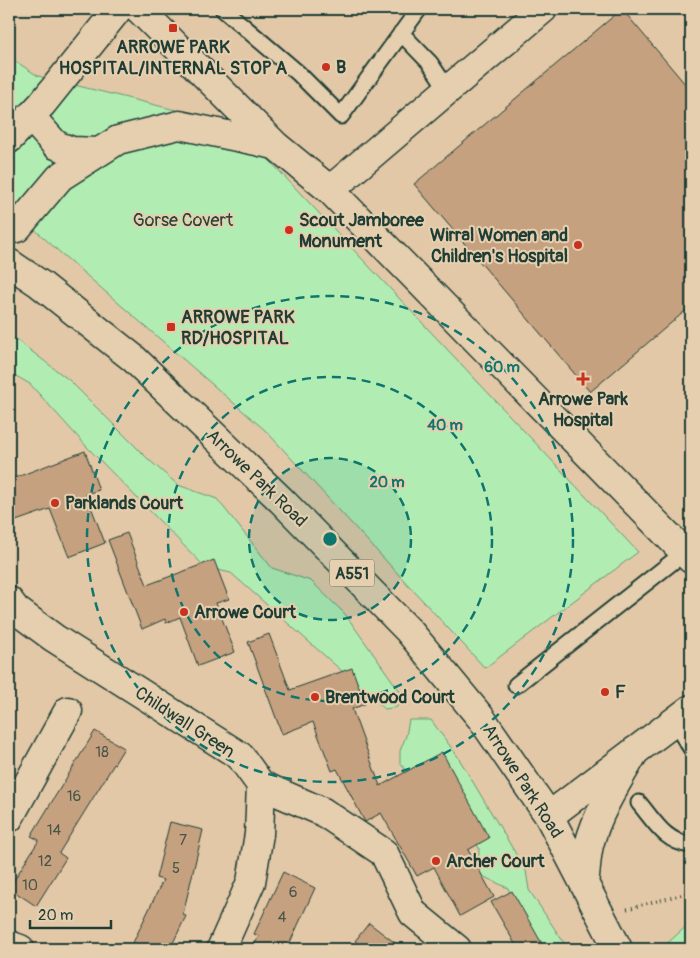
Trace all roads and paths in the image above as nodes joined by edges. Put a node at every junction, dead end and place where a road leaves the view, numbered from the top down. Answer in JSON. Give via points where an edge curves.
{"nodes":[{"id":1,"x":118,"y":9,"type":"edge"},
{"id":2,"x":139,"y":9,"type":"edge"},
{"id":3,"x":223,"y":9,"type":"edge"},
{"id":4,"x":419,"y":9,"type":"edge"},
{"id":5,"x":543,"y":9,"type":"edge"},
{"id":6,"x":401,"y":33,"type":"junction"},
{"id":7,"x":448,"y":90,"type":"junction"},
{"id":8,"x":30,"y":116,"type":"junction"},
{"id":9,"x":9,"y":140,"type":"edge"},
{"id":10,"x":275,"y":144,"type":"junction"},
{"id":11,"x":99,"y":152,"type":"junction"},
{"id":12,"x":330,"y":190,"type":"junction"},
{"id":13,"x":9,"y":230,"type":"edge"},
{"id":14,"x":9,"y":263,"type":"edge"},
{"id":15,"x":689,"y":553,"type":"edge"},
{"id":16,"x":9,"y":602,"type":"edge"},
{"id":17,"x":516,"y":685,"type":"dead end"},
{"id":18,"x":68,"y":711,"type":"dead end"},
{"id":19,"x":683,"y":715,"type":"edge"},
{"id":20,"x":691,"y":748,"type":"edge"},
{"id":21,"x":635,"y":752,"type":"junction"},
{"id":22,"x":261,"y":785,"type":"junction"},
{"id":23,"x":639,"y":803,"type":"dead end"},
{"id":24,"x":549,"y":816,"type":"junction"},
{"id":25,"x":9,"y":818,"type":"edge"},
{"id":26,"x":691,"y":845,"type":"edge"},
{"id":27,"x":584,"y":884,"type":"junction"},
{"id":28,"x":691,"y":892,"type":"edge"},
{"id":29,"x":601,"y":916,"type":"junction"},
{"id":30,"x":9,"y":946,"type":"edge"},
{"id":31,"x":20,"y":949,"type":"edge"},
{"id":32,"x":221,"y":949,"type":"edge"},
{"id":33,"x":457,"y":949,"type":"edge"},
{"id":34,"x":618,"y":949,"type":"edge"}],
"edges":[{"from":1,"to":8,"type":"street"},
{"from":2,"to":10,"type":"street"},
{"from":3,"to":6,"type":"lane","via":[[298,73],[341,116]]},
{"from":4,"to":6,"type":"lane"},
{"from":5,"to":7,"type":"street"},
{"from":6,"to":7,"type":"lane","via":[[430,63]]},
{"from":7,"to":12,"type":"street"},
{"from":8,"to":9,"type":"street"},
{"from":8,"to":11,"type":"street","via":[[56,145],[72,151]]},
{"from":10,"to":11,"type":"street","via":[[179,126],[118,140]]},
{"from":10,"to":12,"type":"street"},
{"from":11,"to":13,"type":"street","via":[[60,177],[17,228]]},
{"from":12,"to":15,"type":"street"},
{"from":14,"to":24,"type":"street","name":"Arrowe Park Road","number":"A551","via":[[133,358],[281,500],[409,631],[481,718]]},
{"from":15,"to":17,"type":"lane"},
{"from":16,"to":22,"type":"street","name":"Childwall Green","via":[[54,638],[240,756]]},
{"from":18,"to":25,"type":"street"},
{"from":19,"to":20,"type":"lane"},
{"from":19,"to":21,"type":"street"},
{"from":21,"to":24,"type":"street"},
{"from":21,"to":27,"type":"street","via":[[597,822],[589,847]]},
{"from":22,"to":32,"type":"street","via":[[259,834],[251,882]]},
{"from":22,"to":33,"type":"street","via":[[323,812],[384,853],[414,914]]},
{"from":23,"to":26,"type":"lane","via":[[667,836],[680,844]]},
{"from":24,"to":27,"type":"street","name":"Arrowe Park Road","number":"A551"},
{"from":27,"to":29,"type":"street","name":"Arrowe Park Road","number":"A551"},
{"from":28,"to":29,"type":"path"},
{"from":29,"to":34,"type":"street","name":"Arrowe Park Road","number":"A551"},
{"from":30,"to":31,"type":"street"}]}
